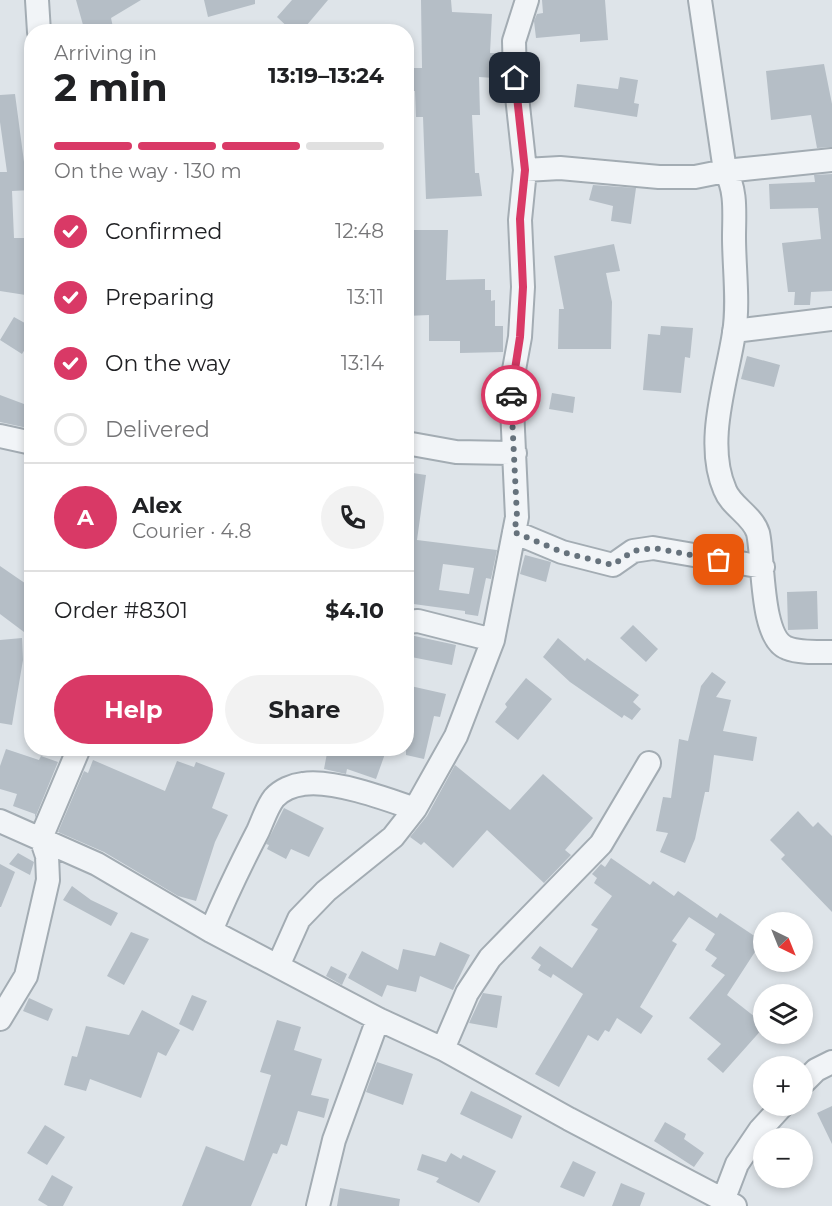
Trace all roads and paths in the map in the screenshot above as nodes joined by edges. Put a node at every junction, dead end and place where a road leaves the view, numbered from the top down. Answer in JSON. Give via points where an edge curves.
{"nodes":[{"id":1,"x":37,"y":0,"type":"edge"},
{"id":2,"x":527,"y":0,"type":"edge"},
{"id":3,"x":700,"y":0,"type":"edge"},
{"id":4,"x":38,"y":24,"type":"edge"},
{"id":5,"x":832,"y":160,"type":"edge"},
{"id":6,"x":525,"y":170,"type":"junction"},
{"id":7,"x":725,"y":171,"type":"junction"},
{"id":8,"x":832,"y":319,"type":"edge"},
{"id":9,"x":734,"y":331,"type":"junction"},
{"id":10,"x":0,"y":436,"type":"edge"},
{"id":11,"x":24,"y":441,"type":"edge"},
{"id":12,"x":414,"y":444,"type":"edge"},
{"id":13,"x":515,"y":453,"type":"junction"},
{"id":14,"x":514,"y":532,"type":"junction"},
{"id":15,"x":763,"y":567,"type":"junction"},
{"id":16,"x":414,"y":621,"type":"edge"},
{"id":17,"x":493,"y":640,"type":"junction"},
{"id":18,"x":832,"y":652,"type":"edge"},
{"id":19,"x":76,"y":756,"type":"edge"},
{"id":20,"x":649,"y":763,"type":"dead end"},
{"id":21,"x":416,"y":808,"type":"junction"},
{"id":22,"x":0,"y":821,"type":"edge"},
{"id":23,"x":41,"y":838,"type":"junction"},
{"id":24,"x":211,"y":932,"type":"junction"},
{"id":25,"x":278,"y":966,"type":"junction"},
{"id":26,"x":0,"y":1019,"type":"edge"},
{"id":27,"x":378,"y":1019,"type":"junction"},
{"id":28,"x":443,"y":1049,"type":"junction"},
{"id":29,"x":832,"y":1062,"type":"edge"},
{"id":30,"x":813,"y":1073,"type":"edge"},
{"id":31,"x":773,"y":1116,"type":"edge"},
{"id":32,"x":726,"y":1204,"type":"edge"},
{"id":33,"x":318,"y":1206,"type":"edge"}],
"edges":[{"from":1,"to":4,"type":"street"},
{"from":2,"to":6,"type":"street","via":[[514,41]]},
{"from":3,"to":7,"type":"street"},
{"from":5,"to":7,"type":"street"},
{"from":6,"to":7,"type":"street","via":[[560,168],[683,177]]},
{"from":6,"to":13,"type":"street","via":[[520,219],[520,337],[511,386]]},
{"from":7,"to":9,"type":"street","via":[[731,180],[734,206]]},
{"from":8,"to":9,"type":"street"},
{"from":9,"to":15,"type":"street","via":[[718,402],[718,458],[725,491],[757,530]]},
{"from":10,"to":11,"type":"street"},
{"from":12,"to":13,"type":"street","via":[[456,452]]},
{"from":13,"to":14,"type":"street"},
{"from":14,"to":15,"type":"street","via":[[562,552],[613,565],[633,551],[653,548]]},
{"from":14,"to":17,"type":"street"},
{"from":15,"to":18,"type":"street","via":[[772,633],[779,644],[788,649]]},
{"from":16,"to":17,"type":"street"},
{"from":17,"to":21,"type":"street","via":[[456,736]]},
{"from":19,"to":23,"type":"street"},
{"from":20,"to":28,"type":"street","via":[[601,844],[489,958],[467,993]]},
{"from":21,"to":24,"type":"street","via":[[319,784],[287,788],[268,809]]},
{"from":21,"to":25,"type":"street","via":[[393,837],[326,891],[299,919]]},
{"from":22,"to":23,"type":"street"},
{"from":23,"to":24,"type":"street","via":[[97,864]]},
{"from":23,"to":26,"type":"street","via":[[48,880],[44,904],[26,976]]},
{"from":24,"to":25,"type":"street"},
{"from":25,"to":27,"type":"street"},
{"from":27,"to":28,"type":"street"},
{"from":27,"to":33,"type":"street","via":[[334,1140]]},
{"from":28,"to":32,"type":"street"},
{"from":29,"to":30,"type":"street"},
{"from":31,"to":32,"type":"street","via":[[737,1164]]}]}
